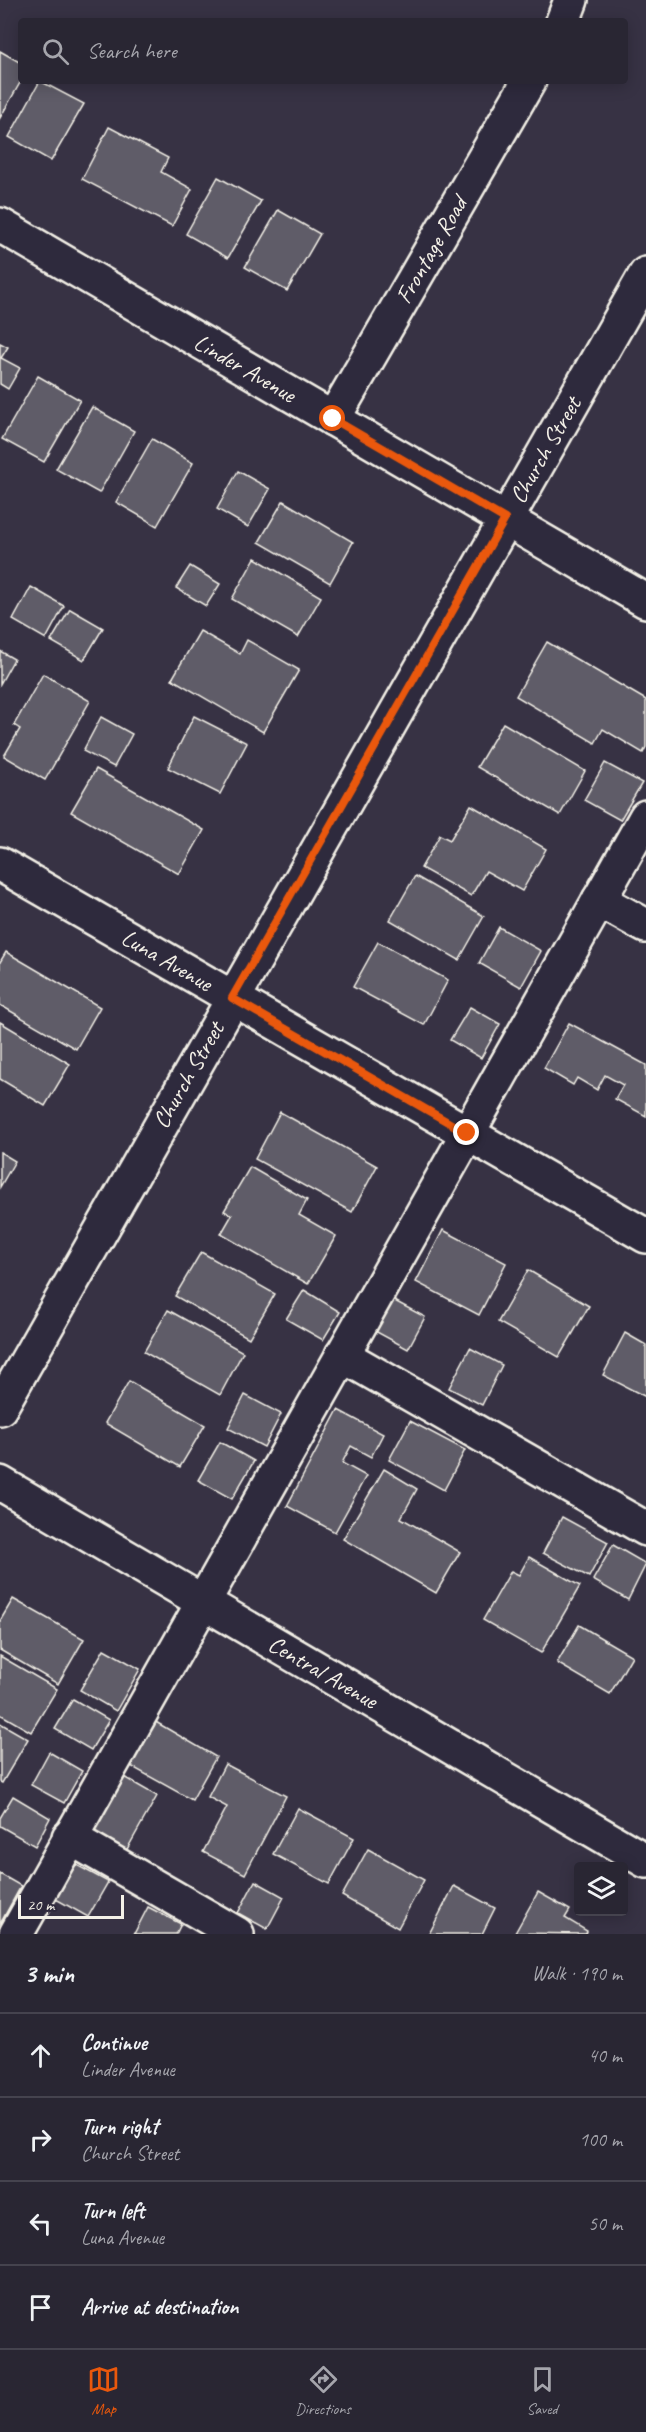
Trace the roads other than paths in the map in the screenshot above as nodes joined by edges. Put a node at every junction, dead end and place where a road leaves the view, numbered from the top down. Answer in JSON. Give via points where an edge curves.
{"nodes":[{"id":1,"x":571,"y":0,"type":"edge"},
{"id":2,"x":564,"y":18,"type":"edge"},
{"id":3,"x":527,"y":84,"type":"edge"},
{"id":4,"x":0,"y":225,"type":"edge"},
{"id":5,"x":646,"y":274,"type":"edge"},
{"id":6,"x":333,"y":419,"type":"junction"},
{"id":7,"x":505,"y":519,"type":"junction"},
{"id":8,"x":646,"y":601,"type":"edge"},
{"id":9,"x":646,"y":817,"type":"edge"},
{"id":10,"x":0,"y":864,"type":"edge"},
{"id":11,"x":599,"y":900,"type":"junction"},
{"id":12,"x":646,"y":926,"type":"edge"},
{"id":13,"x":232,"y":998,"type":"junction"},
{"id":14,"x":467,"y":1133,"type":"junction"},
{"id":15,"x":646,"y":1236,"type":"edge"},
{"id":16,"x":342,"y":1355,"type":"junction"},
{"id":17,"x":0,"y":1408,"type":"edge"},
{"id":18,"x":0,"y":1483,"type":"edge"},
{"id":19,"x":646,"y":1529,"type":"edge"},
{"id":20,"x":204,"y":1602,"type":"junction"},
{"id":21,"x":69,"y":1837,"type":"junction"},
{"id":22,"x":646,"y":1861,"type":"edge"},
{"id":23,"x":16,"y":1934,"type":"edge"},
{"id":24,"x":237,"y":1934,"type":"edge"}],
"edges":[{"from":1,"to":2,"type":"street"},
{"from":3,"to":6,"type":"street","name":"Frontage Road"},
{"from":4,"to":6,"type":"street","name":"Linder Avenue"},
{"from":5,"to":7,"type":"street","name":"Church Street"},
{"from":6,"to":7,"type":"street","name":"Linder Avenue"},
{"from":7,"to":8,"type":"street","name":"Linder Avenue"},
{"from":7,"to":13,"type":"street","name":"Church Street"},
{"from":9,"to":11,"type":"street"},
{"from":10,"to":13,"type":"street","name":"Luna Avenue"},
{"from":11,"to":12,"type":"street"},
{"from":11,"to":14,"type":"street"},
{"from":13,"to":14,"type":"street","name":"Luna Avenue"},
{"from":13,"to":17,"type":"street","name":"Church Street"},
{"from":14,"to":15,"type":"street","name":"Luna Avenue"},
{"from":14,"to":16,"type":"street"},
{"from":16,"to":19,"type":"street"},
{"from":16,"to":20,"type":"street"},
{"from":18,"to":20,"type":"street","name":"Central Avenue"},
{"from":20,"to":21,"type":"street"},
{"from":20,"to":22,"type":"street","name":"Central Avenue"},
{"from":21,"to":23,"type":"street"},
{"from":21,"to":24,"type":"street"}]}
